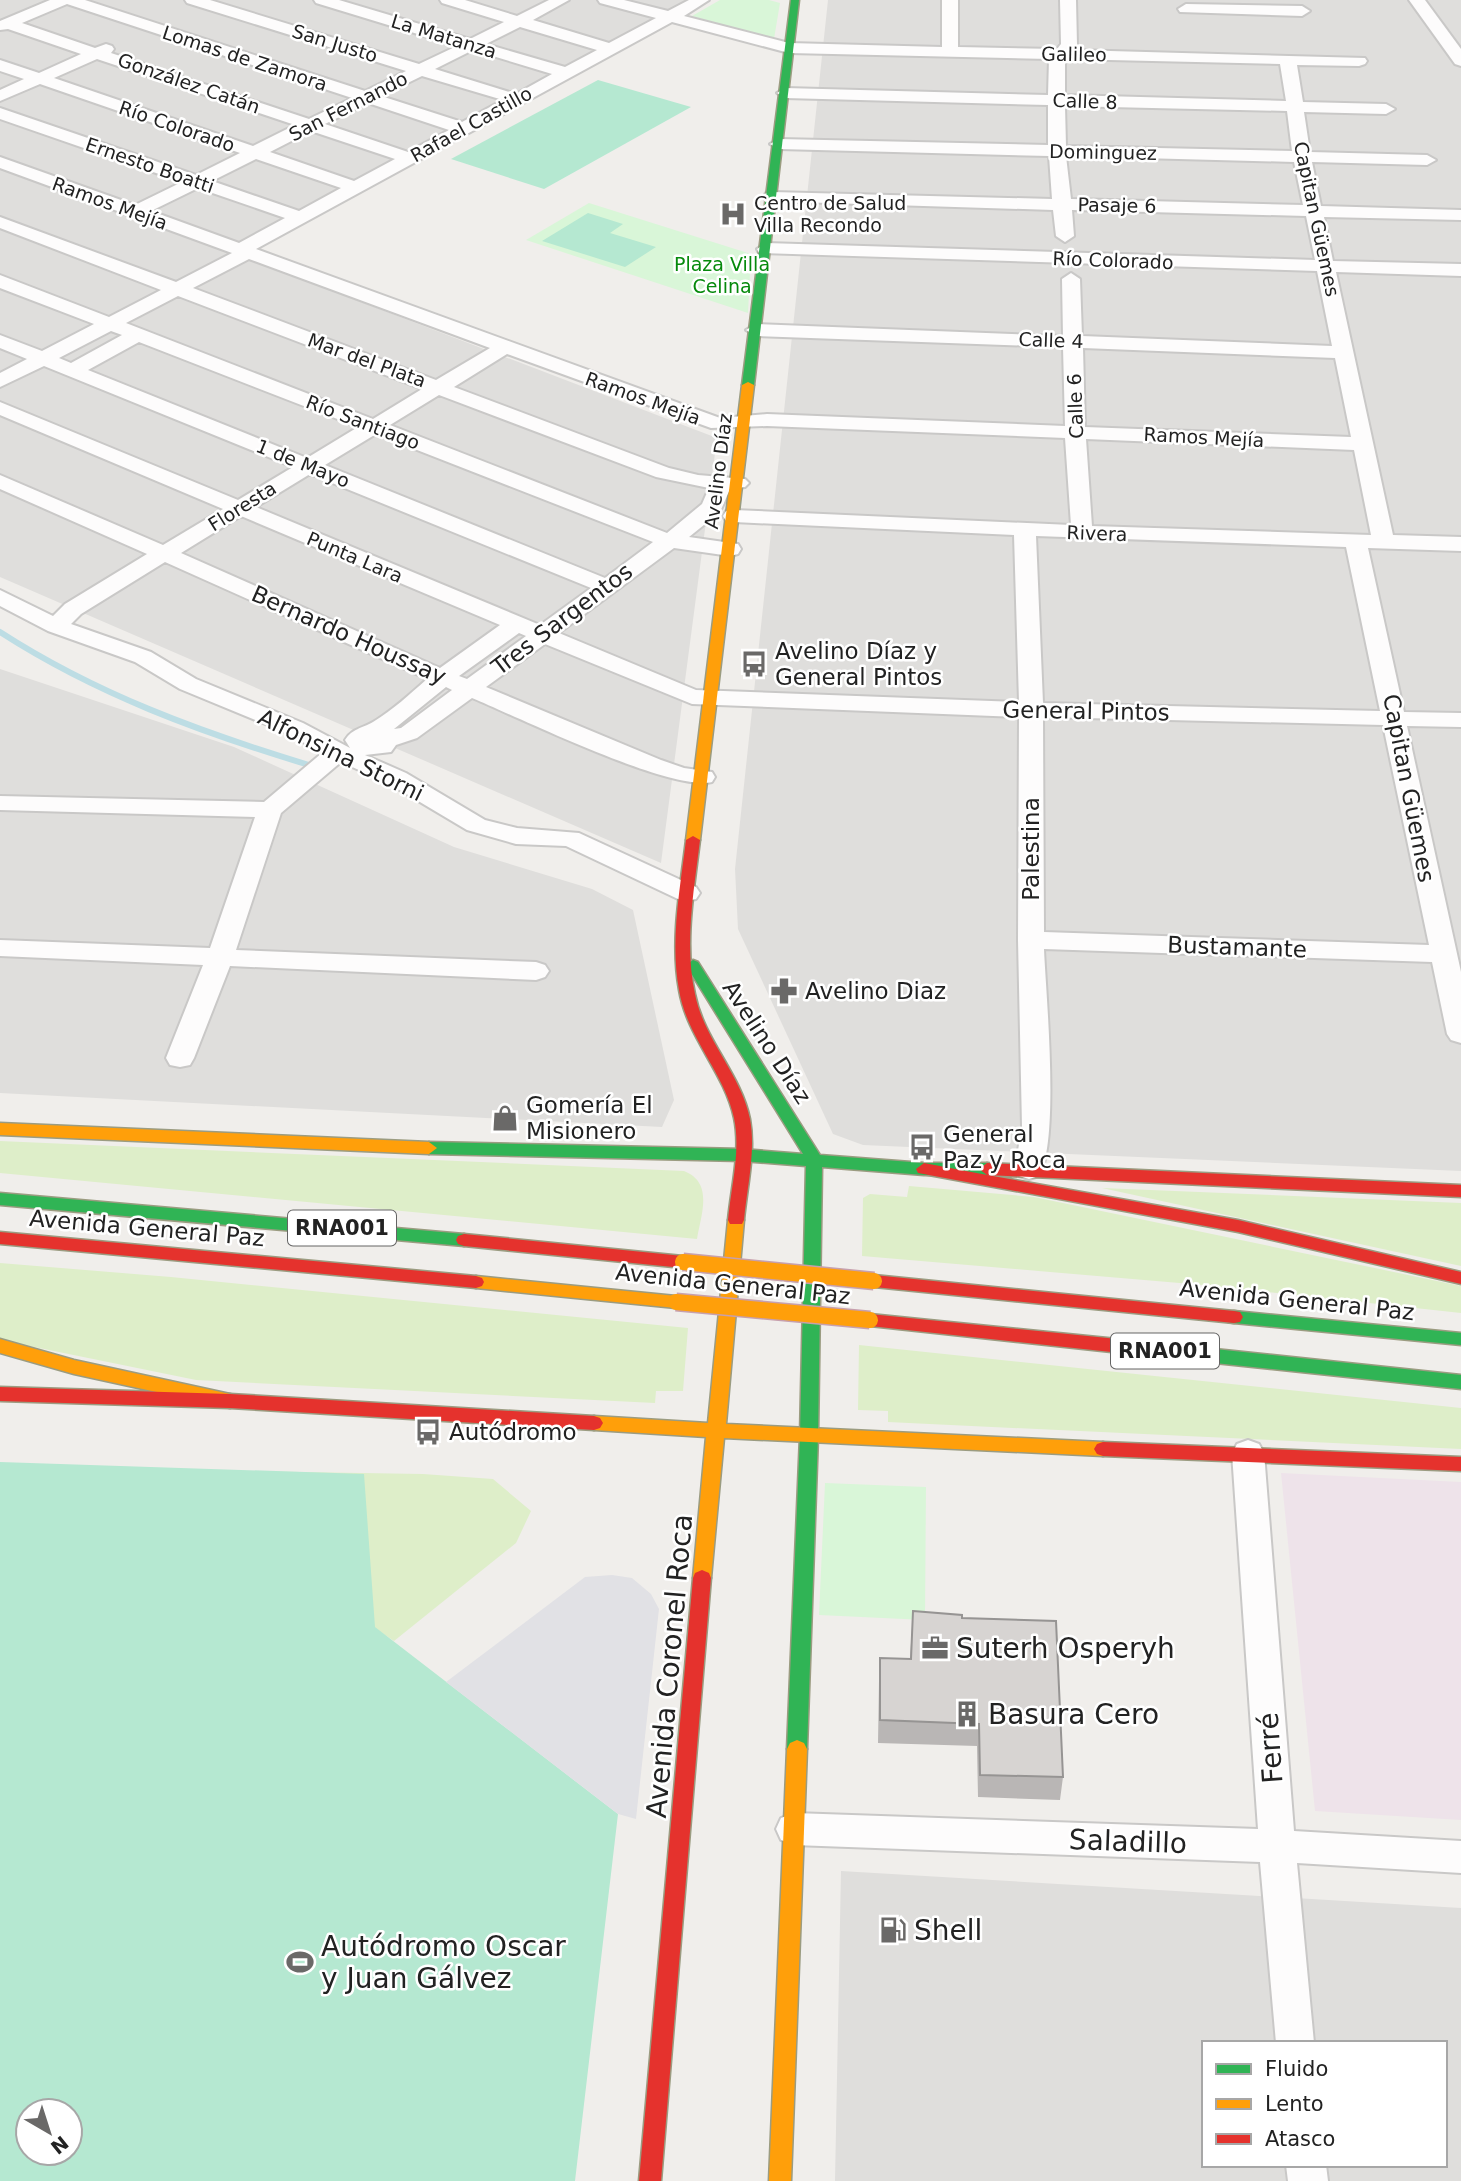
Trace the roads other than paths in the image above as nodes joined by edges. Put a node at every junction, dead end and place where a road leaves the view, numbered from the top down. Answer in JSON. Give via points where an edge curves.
{"nodes":[{"id":1,"x":66,"y":0,"type":"edge"},
{"id":2,"x":322,"y":0,"type":"edge"},
{"id":3,"x":448,"y":0,"type":"edge"},
{"id":4,"x":561,"y":0,"type":"edge"},
{"id":5,"x":606,"y":0,"type":"edge"},
{"id":6,"x":701,"y":0,"type":"edge"},
{"id":7,"x":789,"y":0,"type":"edge"},
{"id":8,"x":795,"y":0,"type":"edge"},
{"id":9,"x":950,"y":0,"type":"edge"},
{"id":10,"x":1068,"y":0,"type":"edge"},
{"id":11,"x":1417,"y":0,"type":"edge"},
{"id":12,"x":195,"y":7,"type":"edge"},
{"id":13,"x":1186,"y":10,"type":"edge"},
{"id":14,"x":1302,"y":11,"type":"dead end"},
{"id":15,"x":668,"y":17,"type":"junction"},
{"id":16,"x":518,"y":21,"type":"junction"},
{"id":17,"x":4,"y":26,"type":"edge"},
{"id":18,"x":153,"y":28,"type":"junction"},
{"id":19,"x":472,"y":44,"type":"junction"},
{"id":20,"x":789,"y":48,"type":"junction"},
{"id":21,"x":611,"y":49,"type":"junction"},
{"id":22,"x":950,"y":51,"type":"junction"},
{"id":23,"x":98,"y":52,"type":"junction"},
{"id":24,"x":1062,"y":53,"type":"junction"},
{"id":25,"x":1288,"y":59,"type":"junction"},
{"id":26,"x":1460,"y":59,"type":"edge"},
{"id":27,"x":1359,"y":61,"type":"dead end"},
{"id":28,"x":0,"y":65,"type":"edge"},
{"id":29,"x":420,"y":69,"type":"junction"},
{"id":30,"x":566,"y":73,"type":"junction"},
{"id":31,"x":38,"y":78,"type":"junction"},
{"id":32,"x":785,"y":93,"type":"junction"},
{"id":33,"x":0,"y":96,"type":"edge"},
{"id":34,"x":365,"y":97,"type":"junction"},
{"id":35,"x":516,"y":99,"type":"junction"},
{"id":36,"x":1057,"y":100,"type":"junction"},
{"id":37,"x":1296,"y":106,"type":"junction"},
{"id":38,"x":1386,"y":109,"type":"dead end"},
{"id":39,"x":0,"y":113,"type":"edge"},
{"id":40,"x":312,"y":124,"type":"junction"},
{"id":41,"x":462,"y":128,"type":"junction"},
{"id":42,"x":779,"y":144,"type":"junction"},
{"id":43,"x":1057,"y":151,"type":"junction"},
{"id":44,"x":255,"y":153,"type":"junction"},
{"id":45,"x":1302,"y":157,"type":"junction"},
{"id":46,"x":410,"y":158,"type":"junction"},
{"id":47,"x":1427,"y":160,"type":"dead end"},
{"id":48,"x":5,"y":168,"type":"edge"},
{"id":49,"x":198,"y":181,"type":"junction"},
{"id":50,"x":355,"y":187,"type":"junction"},
{"id":51,"x":772,"y":197,"type":"junction"},
{"id":52,"x":1061,"y":203,"type":"junction"},
{"id":53,"x":1314,"y":210,"type":"junction"},
{"id":54,"x":135,"y":212,"type":"junction"},
{"id":55,"x":1461,"y":215,"type":"edge"},
{"id":56,"x":300,"y":217,"type":"junction"},
{"id":57,"x":0,"y":222,"type":"edge"},
{"id":58,"x":1065,"y":236,"type":"dead end"},
{"id":59,"x":766,"y":249,"type":"junction"},
{"id":60,"x":245,"y":251,"type":"junction"},
{"id":61,"x":1328,"y":268,"type":"junction"},
{"id":62,"x":1461,"y":270,"type":"edge"},
{"id":63,"x":1071,"y":279,"type":"dead end"},
{"id":64,"x":0,"y":281,"type":"edge"},
{"id":65,"x":178,"y":289,"type":"junction"},
{"id":66,"x":110,"y":324,"type":"junction"},
{"id":67,"x":756,"y":330,"type":"junction"},
{"id":68,"x":138,"y":334,"type":"junction"},
{"id":69,"x":0,"y":341,"type":"edge"},
{"id":70,"x":1073,"y":341,"type":"junction"},
{"id":71,"x":505,"y":347,"type":"junction"},
{"id":72,"x":1345,"y":352,"type":"junction"},
{"id":73,"x":44,"y":358,"type":"junction"},
{"id":74,"x":73,"y":370,"type":"junction"},
{"id":75,"x":0,"y":381,"type":"edge"},
{"id":76,"x":440,"y":387,"type":"junction"},
{"id":77,"x":0,"y":408,"type":"edge"},
{"id":78,"x":745,"y":422,"type":"junction"},
{"id":79,"x":374,"y":426,"type":"junction"},
{"id":80,"x":1076,"y":432,"type":"junction"},
{"id":81,"x":1364,"y":444,"type":"junction"},
{"id":82,"x":309,"y":466,"type":"junction"},
{"id":83,"x":0,"y":481,"type":"edge"},
{"id":84,"x":729,"y":483,"type":"junction"},
{"id":85,"x":229,"y":504,"type":"junction"},
{"id":86,"x":734,"y":516,"type":"junction"},
{"id":87,"x":1025,"y":529,"type":"junction"},
{"id":88,"x":1082,"y":532,"type":"junction"},
{"id":89,"x":669,"y":541,"type":"junction"},
{"id":90,"x":1356,"y":542,"type":"junction"},
{"id":91,"x":1384,"y":542,"type":"junction"},
{"id":92,"x":1461,"y":544,"type":"edge"},
{"id":93,"x":157,"y":549,"type":"junction"},
{"id":94,"x":730,"y":549,"type":"junction"},
{"id":95,"x":606,"y":586,"type":"junction"},
{"id":96,"x":0,"y":597,"type":"edge"},
{"id":97,"x":516,"y":625,"type":"junction"},
{"id":98,"x":56,"y":626,"type":"junction"},
{"id":99,"x":542,"y":636,"type":"junction"},
{"id":100,"x":442,"y":677,"type":"junction"},
{"id":101,"x":469,"y":688,"type":"junction"},
{"id":102,"x":712,"y":699,"type":"junction"},
{"id":103,"x":1031,"y":710,"type":"junction"},
{"id":104,"x":1395,"y":717,"type":"junction"},
{"id":105,"x":1461,"y":720,"type":"edge"},
{"id":106,"x":375,"y":734,"type":"junction"},
{"id":107,"x":312,"y":737,"type":"junction"},
{"id":108,"x":338,"y":752,"type":"junction"},
{"id":109,"x":703,"y":776,"type":"junction"},
{"id":110,"x":0,"y":803,"type":"edge"},
{"id":111,"x":270,"y":810,"type":"junction"},
{"id":112,"x":687,"y":893,"type":"junction"},
{"id":113,"x":1031,"y":940,"type":"junction"},
{"id":114,"x":0,"y":948,"type":"edge"},
{"id":115,"x":684,"y":948,"type":"junction"},
{"id":116,"x":1442,"y":954,"type":"junction"},
{"id":117,"x":220,"y":957,"type":"junction"},
{"id":118,"x":536,"y":971,"type":"dead end"},
{"id":119,"x":1461,"y":1034,"type":"edge"},
{"id":120,"x":180,"y":1058,"type":"dead end"},
{"id":121,"x":0,"y":1129,"type":"edge"},
{"id":122,"x":742,"y":1155,"type":"junction"},
{"id":123,"x":814,"y":1159,"type":"junction"},
{"id":124,"x":924,"y":1169,"type":"junction"},
{"id":125,"x":1029,"y":1169,"type":"junction"},
{"id":126,"x":1461,"y":1191,"type":"edge"},
{"id":127,"x":0,"y":1199,"type":"edge"},
{"id":128,"x":0,"y":1238,"type":"edge"},
{"id":129,"x":1461,"y":1278,"type":"edge"},
{"id":130,"x":1461,"y":1339,"type":"edge"},
{"id":131,"x":0,"y":1346,"type":"edge"},
{"id":132,"x":1461,"y":1382,"type":"edge"},
{"id":133,"x":0,"y":1394,"type":"edge"},
{"id":134,"x":230,"y":1401,"type":"junction"},
{"id":135,"x":718,"y":1430,"type":"junction"},
{"id":136,"x":809,"y":1436,"type":"junction"},
{"id":137,"x":1248,"y":1453,"type":"junction"},
{"id":138,"x":1461,"y":1464,"type":"edge"},
{"id":139,"x":794,"y":1829,"type":"junction"},
{"id":140,"x":1277,"y":1846,"type":"junction"},
{"id":141,"x":1461,"y":1857,"type":"edge"},
{"id":142,"x":1295,"y":2041,"type":"edge"},
{"id":143,"x":650,"y":2181,"type":"edge"},
{"id":144,"x":780,"y":2181,"type":"edge"}],
"edges":[{"from":1,"to":17,"type":"street"},
{"from":1,"to":18,"type":"street","name":"Lomas de Zamora"},
{"from":2,"to":19,"type":"street","name":"La Matanza"},
{"from":3,"to":16,"type":"street"},
{"from":4,"to":16,"type":"street","name":"San Fernando"},
{"from":5,"to":15,"type":"street","name":"Galileo"},
{"from":6,"to":15,"type":"street","name":"Rafael Castillo"},
{"from":7,"to":8,"type":"street"},
{"from":8,"to":20,"type":"main road","name":"Avelino Díaz"},
{"from":9,"to":22,"type":"street"},
{"from":10,"to":24,"type":"street","via":[[1069,45]]},
{"from":11,"to":26,"type":"street"},
{"from":12,"to":18,"type":"street"},
{"from":12,"to":29,"type":"street","name":"San Justo"},
{"from":13,"to":14,"type":"street"},
{"from":15,"to":20,"type":"street","name":"Galileo"},
{"from":15,"to":21,"type":"street","name":"Rafael Castillo"},
{"from":16,"to":19,"type":"street","name":"San Fernando"},
{"from":16,"to":21,"type":"street"},
{"from":17,"to":23,"type":"street","name":"González Catán"},
{"from":18,"to":23,"type":"street"},
{"from":18,"to":34,"type":"street","name":"Lomas de Zamora"},
{"from":19,"to":29,"type":"street","name":"San Fernando"},
{"from":19,"to":30,"type":"street","name":"La Matanza"},
{"from":20,"to":22,"type":"street","name":"Galileo"},
{"from":20,"to":32,"type":"main road","name":"Avelino Díaz"},
{"from":21,"to":30,"type":"street","name":"Rafael Castillo"},
{"from":22,"to":24,"type":"street","name":"Galileo"},
{"from":23,"to":31,"type":"street"},
{"from":23,"to":40,"type":"street","name":"González Catán"},
{"from":24,"to":25,"type":"street","name":"Galileo","via":[[1193,50]]},
{"from":24,"to":36,"type":"street","via":[[1056,60]]},
{"from":25,"to":27,"type":"street","name":"Galileo"},
{"from":25,"to":37,"type":"street","name":"Capitan Güemes"},
{"from":28,"to":31,"type":"street","name":"Río Colorado"},
{"from":29,"to":34,"type":"street","name":"San Fernando"},
{"from":29,"to":35,"type":"street","name":"San Justo"},
{"from":30,"to":35,"type":"street","name":"Rafael Castillo"},
{"from":31,"to":33,"type":"street"},
{"from":31,"to":44,"type":"street","name":"Río Colorado"},
{"from":32,"to":36,"type":"street","name":"Calle 8"},
{"from":32,"to":42,"type":"main road","name":"Avelino Díaz"},
{"from":34,"to":40,"type":"street","name":"San Fernando"},
{"from":34,"to":41,"type":"street","name":"Lomas de Zamora"},
{"from":35,"to":41,"type":"street","name":"Rafael Castillo"},
{"from":36,"to":37,"type":"street","name":"Calle 8"},
{"from":36,"to":43,"type":"street"},
{"from":37,"to":38,"type":"street","name":"Calle 8"},
{"from":37,"to":45,"type":"street","name":"Capitan Güemes"},
{"from":39,"to":49,"type":"street","name":"Ernesto Boatti"},
{"from":40,"to":44,"type":"street","name":"San Fernando"},
{"from":40,"to":46,"type":"street","name":"González Catán"},
{"from":41,"to":46,"type":"street","name":"Rafael Castillo"},
{"from":42,"to":43,"type":"street","name":"Dominguez"},
{"from":42,"to":51,"type":"main road","name":"Avelino Díaz"},
{"from":43,"to":45,"type":"street","name":"Dominguez"},
{"from":43,"to":52,"type":"street"},
{"from":44,"to":49,"type":"street","name":"San Fernando"},
{"from":44,"to":50,"type":"street","name":"Río Colorado"},
{"from":45,"to":47,"type":"street","name":"Dominguez"},
{"from":45,"to":53,"type":"street","name":"Capitan Güemes"},
{"from":46,"to":50,"type":"street","name":"Rafael Castillo"},
{"from":48,"to":54,"type":"street","name":"Ramos Mejía"},
{"from":49,"to":54,"type":"street","name":"San Fernando"},
{"from":49,"to":56,"type":"street","name":"Ernesto Boatti"},
{"from":50,"to":56,"type":"street","name":"Rafael Castillo"},
{"from":51,"to":52,"type":"street","name":"Pasaje 6"},
{"from":51,"to":59,"type":"main road","name":"Avelino Díaz"},
{"from":52,"to":53,"type":"street","name":"Pasaje 6"},
{"from":52,"to":58,"type":"street"},
{"from":53,"to":55,"type":"street","name":"Pasaje 6"},
{"from":53,"to":61,"type":"street","name":"Capitan Güemes"},
{"from":54,"to":60,"type":"street","name":"Ramos Mejía"},
{"from":56,"to":60,"type":"street","name":"Rafael Castillo"},
{"from":57,"to":65,"type":"street","name":"Mar del Plata"},
{"from":59,"to":61,"type":"street","name":"Río Colorado"},
{"from":59,"to":67,"type":"main road","name":"Avelino Díaz"},
{"from":60,"to":65,"type":"street","name":"Rafael Castillo"},
{"from":60,"to":71,"type":"street","name":"Ramos Mejía"},
{"from":61,"to":62,"type":"street","name":"Río Colorado"},
{"from":61,"to":72,"type":"street","name":"Capitan Güemes"},
{"from":63,"to":70,"type":"street","name":"Calle 6"},
{"from":64,"to":66,"type":"street","name":"Río Santiago"},
{"from":65,"to":66,"type":"street","name":"Rafael Castillo"},
{"from":65,"to":76,"type":"street","name":"Mar del Plata"},
{"from":66,"to":68,"type":"street","name":"Río Santiago"},
{"from":66,"to":73,"type":"street","name":"Rafael Castillo"},
{"from":67,"to":70,"type":"street","name":"Calle 4"},
{"from":67,"to":78,"type":"main road","name":"Avelino Díaz"},
{"from":68,"to":74,"type":"street"},
{"from":68,"to":79,"type":"street","name":"Río Santiago"},
{"from":69,"to":73,"type":"street","name":"1 de Mayo"},
{"from":70,"to":72,"type":"street","name":"Calle 4"},
{"from":70,"to":80,"type":"street","name":"Calle 6"},
{"from":71,"to":76,"type":"street","name":"Floresta"},
{"from":71,"to":78,"type":"street","name":"Ramos Mejía","via":[[703,420]]},
{"from":72,"to":81,"type":"street","name":"Capitan Güemes"},
{"from":73,"to":74,"type":"street","name":"1 de Mayo"},
{"from":73,"to":75,"type":"street","name":"Rafael Castillo"},
{"from":74,"to":82,"type":"street","name":"1 de Mayo"},
{"from":76,"to":79,"type":"street","name":"Floresta"},
{"from":76,"to":84,"type":"street","name":"Mar del Plata","via":[[663,472]]},
{"from":77,"to":85,"type":"street","name":"Punta Lara"},
{"from":78,"to":80,"type":"street","name":"Ramos Mejía"},
{"from":78,"to":84,"type":"main road","name":"Avelino Díaz"},
{"from":79,"to":82,"type":"street","name":"Floresta"},
{"from":79,"to":89,"type":"street","name":"Río Santiago"},
{"from":80,"to":81,"type":"street","name":"Ramos Mejía"},
{"from":80,"to":88,"type":"street","name":"Calle 6"},
{"from":81,"to":91,"type":"street","name":"Capitan Güemes"},
{"from":82,"to":85,"type":"street","name":"Floresta"},
{"from":82,"to":95,"type":"street","name":"1 de Mayo"},
{"from":83,"to":93,"type":"street","name":"Bernardo Houssay"},
{"from":84,"to":86,"type":"main road","name":"Avelino Díaz"},
{"from":84,"to":89,"type":"street","name":"Tres Sargentos","via":[[712,507]]},
{"from":85,"to":93,"type":"street","name":"Floresta"},
{"from":85,"to":97,"type":"street","name":"Punta Lara"},
{"from":86,"to":87,"type":"street","name":"Rivera"},
{"from":86,"to":94,"type":"main road","name":"Avelino Díaz"},
{"from":87,"to":88,"type":"street","name":"Rivera"},
{"from":87,"to":103,"type":"street","name":"Palestina"},
{"from":88,"to":90,"type":"street","name":"Rivera"},
{"from":89,"to":94,"type":"street","name":"Río Santiago"},
{"from":89,"to":95,"type":"street","name":"Tres Sargentos"},
{"from":90,"to":91,"type":"street","name":"Rivera"},
{"from":90,"to":104,"type":"street","name":"Capitan Güemes"},
{"from":91,"to":92,"type":"street","name":"Rivera"},
{"from":93,"to":98,"type":"street"},
{"from":93,"to":100,"type":"street","name":"Bernardo Houssay"},
{"from":94,"to":102,"type":"main road","name":"Avelino Díaz"},
{"from":95,"to":99,"type":"street","name":"Tres Sargentos"},
{"from":96,"to":98,"type":"street","name":"Alfonsina Storni"},
{"from":97,"to":99,"type":"street","name":"Punta Lara"},
{"from":97,"to":100,"type":"street","name":"Tres Sargentos"},
{"from":98,"to":107,"type":"street","name":"Alfonsina Storni","via":[[143,657],[188,684]]},
{"from":99,"to":101,"type":"street","name":"Tres Sargentos"},
{"from":99,"to":102,"type":"street","name":"Punta Lara","via":[[692,697]]},
{"from":100,"to":101,"type":"street","name":"Bernardo Houssay"},
{"from":100,"to":106,"type":"street","name":"Tres Sargentos"},
{"from":101,"to":106,"type":"street","name":"Tres Sargentos","via":[[401,737]]},
{"from":101,"to":109,"type":"street","name":"Bernardo Houssay","via":[[652,765],[681,775]]},
{"from":102,"to":103,"type":"street","name":"General Pintos"},
{"from":102,"to":109,"type":"main road","name":"Avelino Díaz"},
{"from":103,"to":104,"type":"street","name":"General Pintos"},
{"from":103,"to":113,"type":"street","name":"Palestina"},
{"from":104,"to":105,"type":"street","name":"General Pintos"},
{"from":104,"to":116,"type":"street","name":"Capitan Güemes"},
{"from":106,"to":107,"type":"street","via":[[330,731]]},
{"from":107,"to":108,"type":"street","name":"Alfonsina Storni"},
{"from":108,"to":111,"type":"street"},
{"from":108,"to":112,"type":"street","name":"Alfonsina Storni","via":[[397,778],[476,825],[516,836],[570,838]]},
{"from":109,"to":112,"type":"main road","name":"Avelino Díaz"},
{"from":110,"to":111,"type":"street"},
{"from":111,"to":117,"type":"street"},
{"from":112,"to":115,"type":"main road","name":"Avelino Díaz"},
{"from":113,"to":116,"type":"street","name":"Bustamante"},
{"from":113,"to":125,"type":"street","name":"Palestina","via":[[1036,1126]]},
{"from":114,"to":117,"type":"street"},
{"from":115,"to":122,"type":"main road","name":"Avelino Díaz","via":[[687,992],[696,1026],[742,1117]]},
{"from":115,"to":123,"type":"main road","name":"Avelino Díaz","via":[[713,1002],[760,1068]]},
{"from":116,"to":119,"type":"street","name":"Capitan Güemes"},
{"from":117,"to":118,"type":"street"},
{"from":117,"to":120,"type":"street"},
{"from":121,"to":122,"type":"main road","via":[[479,1150]]},
{"from":122,"to":123,"type":"main road"},
{"from":122,"to":135,"type":"main road","name":"Avenida Coronel Roca"},
{"from":123,"to":124,"type":"main road"},
{"from":123,"to":136,"type":"main road"},
{"from":124,"to":125,"type":"main road"},
{"from":124,"to":129,"type":"main road","via":[[1238,1226]]},
{"from":125,"to":126,"type":"main road"},
{"from":127,"to":130,"type":"main road","name":"Avenida General Paz","number":"RNA001","bridge":true},
{"from":128,"to":132,"type":"main road","name":"Avenida General Paz","number":"RNA001","bridge":true,"via":[[870,1320]]},
{"from":131,"to":134,"type":"main road"},
{"from":133,"to":134,"type":"main road"},
{"from":134,"to":135,"type":"main road"},
{"from":135,"to":136,"type":"main road"},
{"from":135,"to":143,"type":"main road","name":"Avenida Coronel Roca"},
{"from":136,"to":137,"type":"main road"},
{"from":136,"to":139,"type":"main road"},
{"from":137,"to":138,"type":"main road"},
{"from":137,"to":140,"type":"street","name":"Ferré"},
{"from":139,"to":140,"type":"street","name":"Saladillo"},
{"from":139,"to":144,"type":"main road"},
{"from":140,"to":141,"type":"street","name":"Saladillo"},
{"from":140,"to":142,"type":"street","name":"Ferré"}]}
